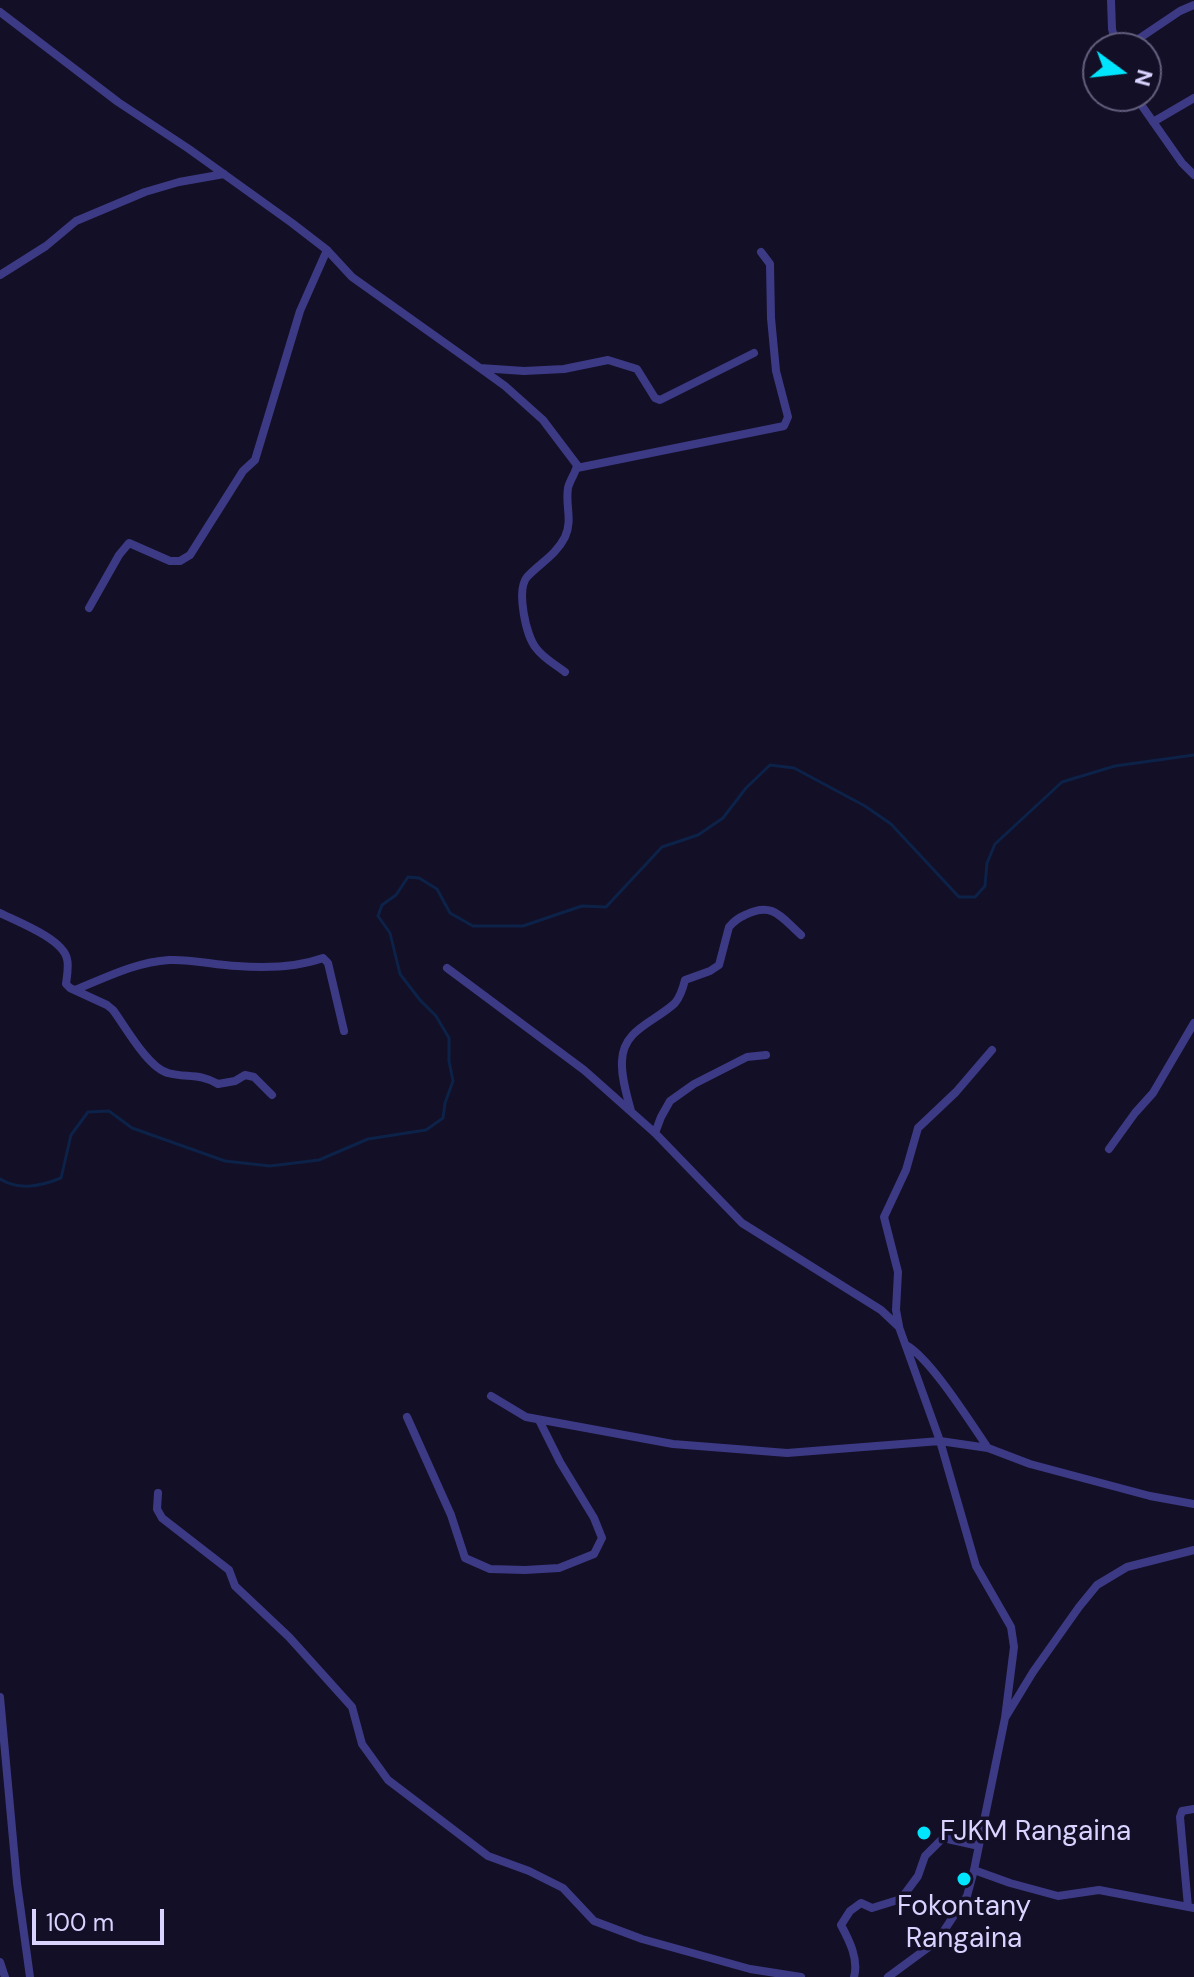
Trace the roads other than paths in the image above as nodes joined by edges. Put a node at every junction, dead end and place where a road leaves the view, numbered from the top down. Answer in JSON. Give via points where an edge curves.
{"nodes":[{"id":1,"x":1111,"y":0,"type":"edge"},
{"id":2,"x":1194,"y":5,"type":"edge"},
{"id":3,"x":0,"y":12,"type":"edge"},
{"id":4,"x":1113,"y":32,"type":"edge"},
{"id":5,"x":1149,"y":32,"type":"edge"},
{"id":6,"x":1194,"y":98,"type":"edge"},
{"id":7,"x":1146,"y":112,"type":"edge"},
{"id":8,"x":1153,"y":122,"type":"junction"},
{"id":9,"x":224,"y":174,"type":"junction"},
{"id":10,"x":1194,"y":175,"type":"edge"},
{"id":11,"x":327,"y":250,"type":"junction"},
{"id":12,"x":761,"y":252,"type":"dead end"},
{"id":13,"x":0,"y":275,"type":"edge"},
{"id":14,"x":754,"y":353,"type":"dead end"},
{"id":15,"x":480,"y":368,"type":"junction"},
{"id":16,"x":577,"y":468,"type":"junction"},
{"id":17,"x":89,"y":608,"type":"dead end"},
{"id":18,"x":565,"y":672,"type":"dead end"},
{"id":19,"x":0,"y":913,"type":"edge"},
{"id":20,"x":801,"y":935,"type":"dead end"},
{"id":21,"x":447,"y":968,"type":"dead end"},
{"id":22,"x":75,"y":990,"type":"junction"},
{"id":23,"x":1194,"y":1023,"type":"edge"},
{"id":24,"x":344,"y":1031,"type":"dead end"},
{"id":25,"x":992,"y":1050,"type":"dead end"},
{"id":26,"x":766,"y":1055,"type":"dead end"},
{"id":27,"x":272,"y":1095,"type":"dead end"},
{"id":28,"x":631,"y":1112,"type":"junction"},
{"id":29,"x":655,"y":1133,"type":"junction"},
{"id":30,"x":1109,"y":1149,"type":"dead end"},
{"id":31,"x":899,"y":1327,"type":"junction"},
{"id":32,"x":906,"y":1345,"type":"junction"},
{"id":33,"x":491,"y":1396,"type":"dead end"},
{"id":34,"x":407,"y":1417,"type":"dead end"},
{"id":35,"x":539,"y":1420,"type":"junction"},
{"id":36,"x":940,"y":1441,"type":"junction"},
{"id":37,"x":988,"y":1448,"type":"junction"},
{"id":38,"x":158,"y":1493,"type":"dead end"},
{"id":39,"x":1194,"y":1504,"type":"edge"},
{"id":40,"x":1194,"y":1550,"type":"edge"},
{"id":41,"x":0,"y":1697,"type":"edge"},
{"id":42,"x":1005,"y":1718,"type":"junction"},
{"id":43,"x":1194,"y":1809,"type":"edge"},
{"id":44,"x":979,"y":1846,"type":"junction"},
{"id":45,"x":974,"y":1870,"type":"junction"},
{"id":46,"x":1191,"y":1908,"type":"edge"},
{"id":47,"x":0,"y":1962,"type":"edge"},
{"id":48,"x":5,"y":1977,"type":"edge"},
{"id":49,"x":30,"y":1977,"type":"edge"},
{"id":50,"x":801,"y":1977,"type":"edge"},
{"id":51,"x":854,"y":1977,"type":"edge"},
{"id":52,"x":888,"y":1977,"type":"edge"}],
"edges":[{"from":1,"to":4,"type":"street"},
{"from":2,"to":5,"type":"street"},
{"from":3,"to":9,"type":"street"},
{"from":6,"to":8,"type":"street"},
{"from":7,"to":8,"type":"street"},
{"from":8,"to":10,"type":"street"},
{"from":9,"to":11,"type":"street"},
{"from":9,"to":13,"type":"street","via":[[145,192],[87,216]]},
{"from":11,"to":15,"type":"street","via":[[352,277]]},
{"from":11,"to":17,"type":"street","via":[[300,311],[255,460],[190,555],[170,561],[129,543]]},
{"from":12,"to":16,"type":"street","via":[[770,264],[776,371],[788,417],[784,426]]},
{"from":14,"to":15,"type":"street","via":[[660,400],[637,369],[608,360],[564,369]]},
{"from":15,"to":16,"type":"street","via":[[543,420]]},
{"from":16,"to":18,"type":"street","via":[[568,486],[570,522],[565,538],[522,588],[536,648]]},
{"from":19,"to":22,"type":"street","via":[[63,948],[66,984]]},
{"from":20,"to":28,"type":"street","via":[[774,911],[757,909],[732,922],[719,965],[685,980],[674,1003],[627,1039],[622,1061]]},
{"from":21,"to":28,"type":"street","via":[[584,1070]]},
{"from":22,"to":24,"type":"street","via":[[135,966],[167,960],[236,966],[323,958]]},
{"from":22,"to":27,"type":"street","via":[[113,1010],[157,1069],[218,1084],[254,1077]]},
{"from":23,"to":30,"type":"street","via":[[1153,1093]]},
{"from":25,"to":31,"type":"street","via":[[918,1128],[884,1217],[898,1272]]},
{"from":26,"to":29,"type":"street","via":[[747,1057],[694,1084],[670,1101]]},
{"from":28,"to":29,"type":"street"},
{"from":29,"to":31,"type":"street","via":[[742,1223],[881,1310]]},
{"from":31,"to":32,"type":"street"},
{"from":32,"to":36,"type":"street"},
{"from":32,"to":37,"type":"street","via":[[916,1351]]},
{"from":33,"to":35,"type":"street"},
{"from":34,"to":35,"type":"street","via":[[465,1558],[490,1569],[525,1570],[559,1568],[594,1554],[602,1538]]},
{"from":35,"to":36,"type":"street","via":[[673,1444],[787,1453]]},
{"from":36,"to":37,"type":"street"},
{"from":36,"to":42,"type":"street","via":[[976,1566],[1011,1627],[1014,1647]]},
{"from":37,"to":39,"type":"street","via":[[1030,1464]]},
{"from":38,"to":50,"type":"street","via":[[162,1518],[229,1570],[235,1586],[352,1707],[362,1744],[388,1780],[488,1856],[563,1888],[594,1921],[750,1969]]},
{"from":40,"to":42,"type":"street","via":[[1127,1567],[1097,1585]]},
{"from":41,"to":49,"type":"street"},
{"from":42,"to":44,"type":"street"},
{"from":43,"to":46,"type":"street","via":[[1182,1811],[1180,1817]]},
{"from":44,"to":45,"type":"street"},
{"from":44,"to":51,"type":"street","via":[[943,1838],[925,1856],[901,1899],[872,1908],[861,1903],[850,1911],[841,1925],[851,1944]]},
{"from":45,"to":46,"type":"street","via":[[1058,1896],[1099,1890]]},
{"from":45,"to":52,"type":"street","via":[[967,1896],[937,1941]]},
{"from":47,"to":48,"type":"street"}]}
